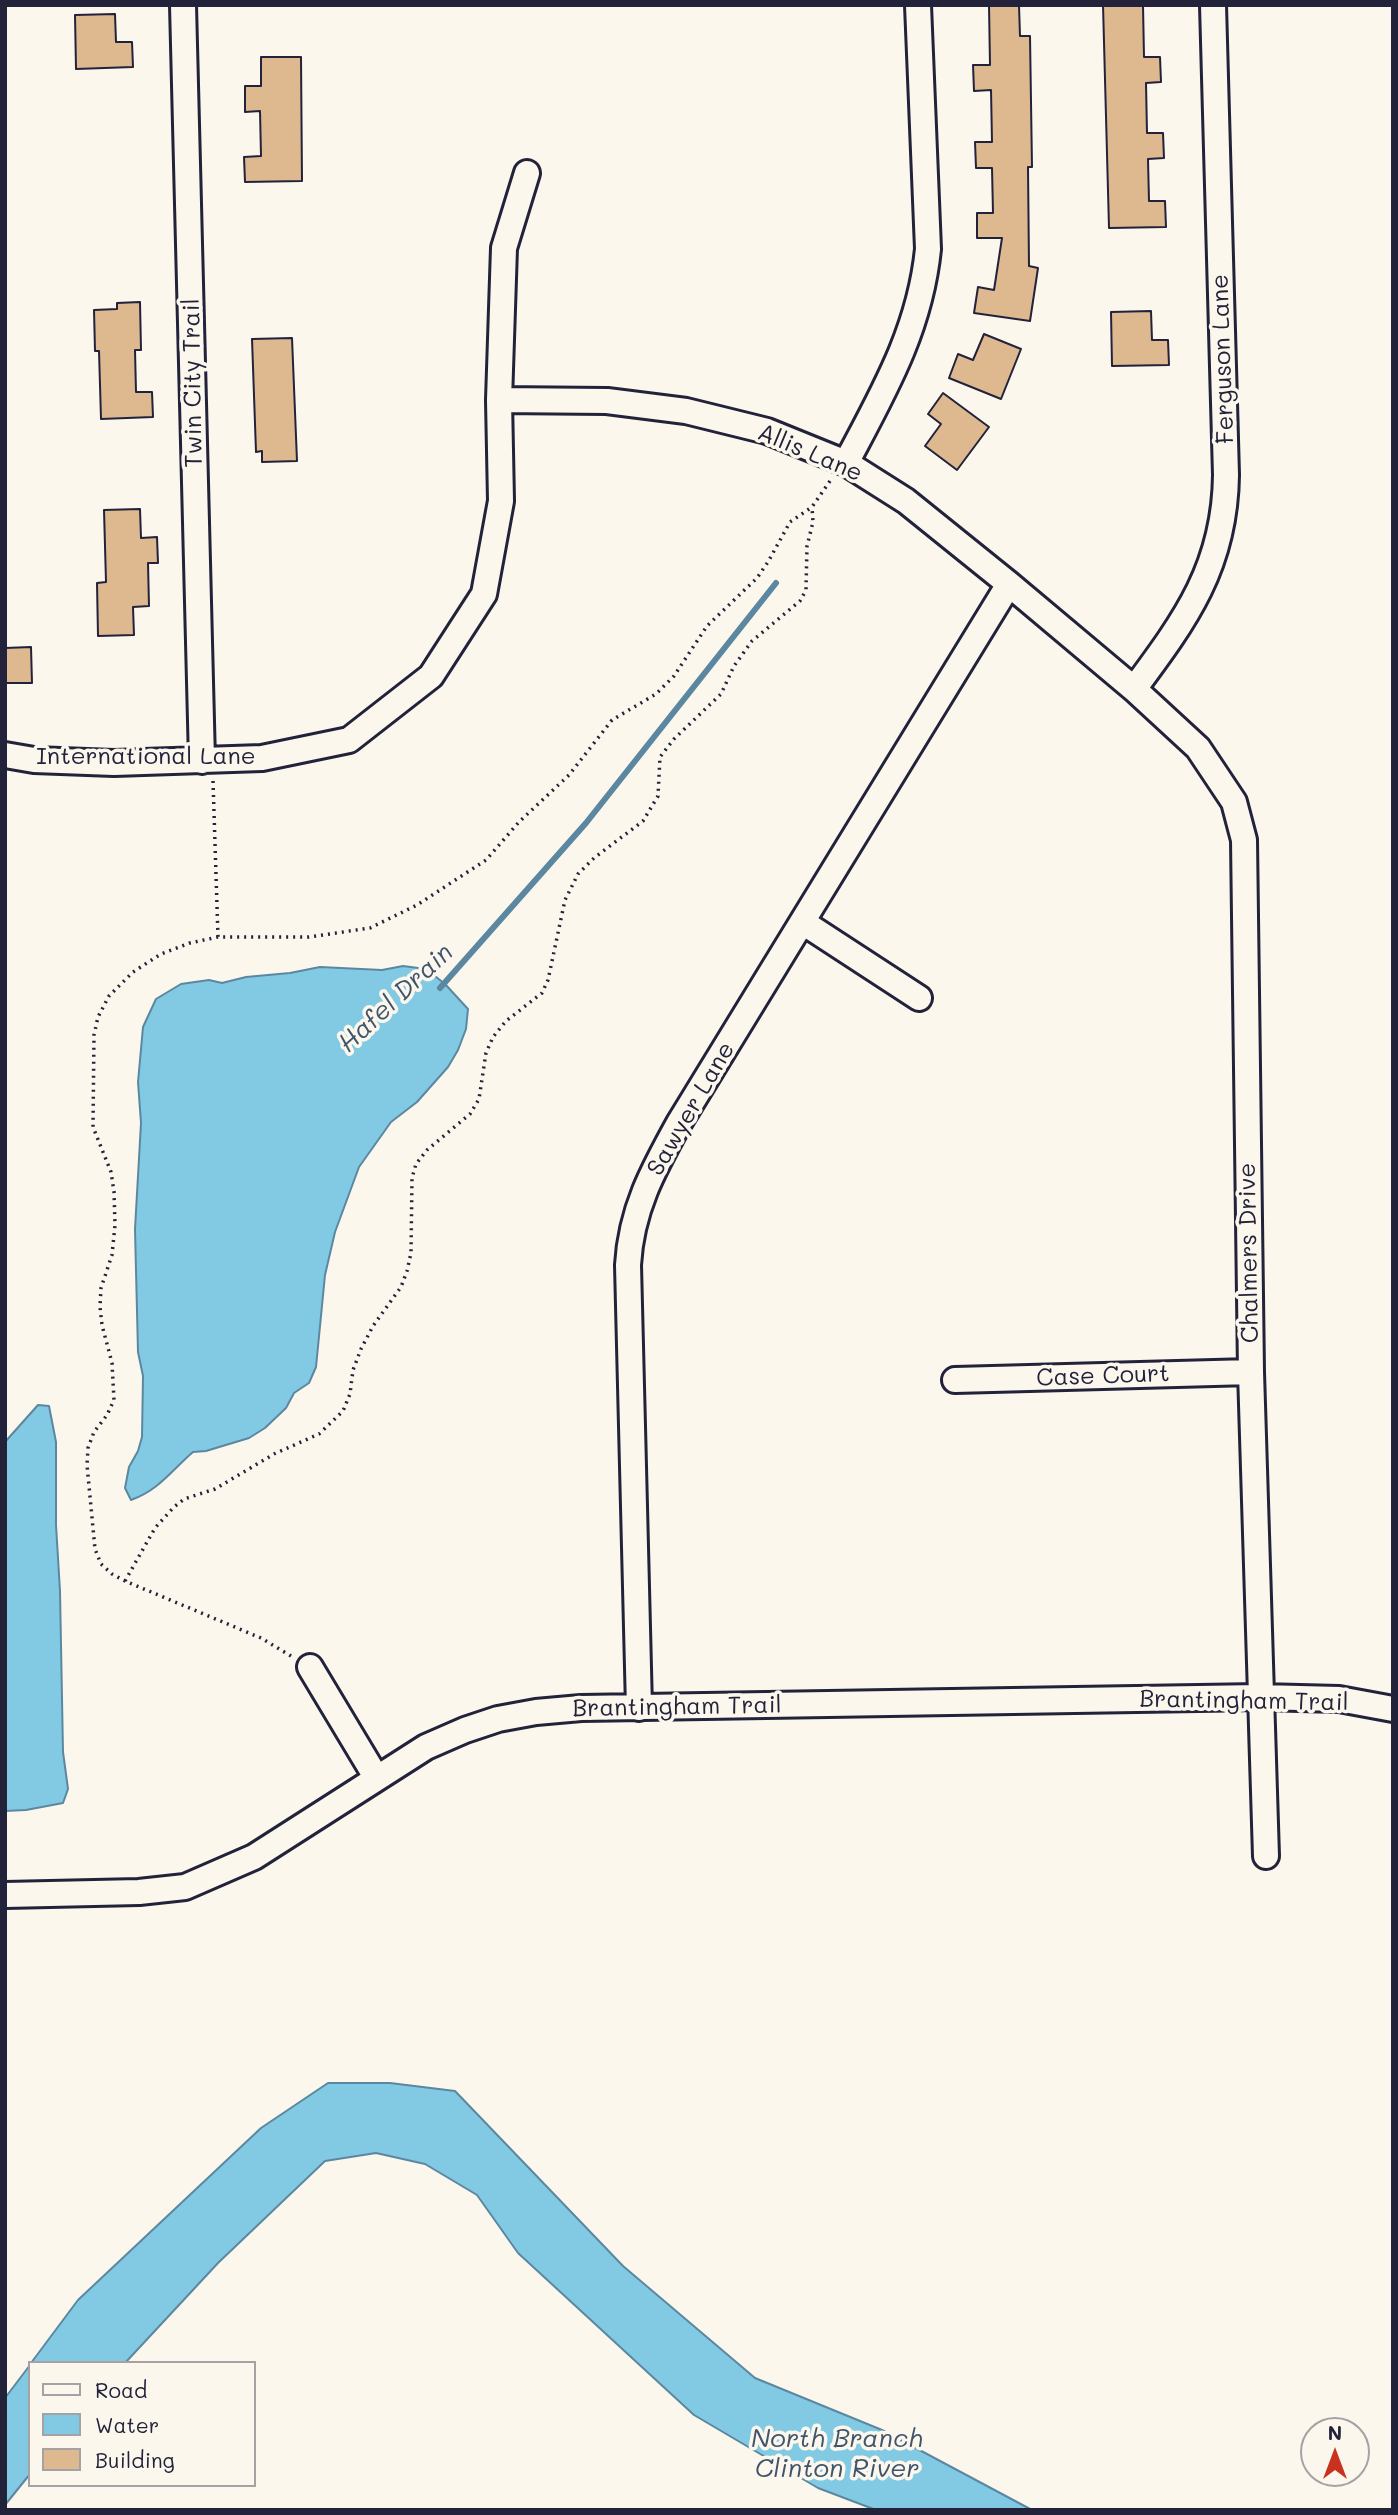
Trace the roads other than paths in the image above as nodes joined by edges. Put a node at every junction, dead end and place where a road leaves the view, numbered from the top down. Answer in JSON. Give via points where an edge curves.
{"nodes":[{"id":1,"x":183,"y":5,"type":"edge"},
{"id":2,"x":918,"y":5,"type":"edge"},
{"id":3,"x":1213,"y":5,"type":"edge"},
{"id":4,"x":527,"y":173,"type":"dead end"},
{"id":5,"x":499,"y":400,"type":"junction"},
{"id":6,"x":842,"y":462,"type":"junction"},
{"id":7,"x":1009,"y":584,"type":"junction"},
{"id":8,"x":1134,"y":689,"type":"junction"},
{"id":9,"x":5,"y":755,"type":"edge"},
{"id":10,"x":207,"y":761,"type":"junction"},
{"id":11,"x":804,"y":923,"type":"junction"},
{"id":12,"x":919,"y":998,"type":"dead end"},
{"id":13,"x":1251,"y":1372,"type":"junction"},
{"id":14,"x":955,"y":1380,"type":"dead end"},
{"id":15,"x":310,"y":1667,"type":"road end"},
{"id":16,"x":1260,"y":1697,"type":"junction"},
{"id":17,"x":639,"y":1707,"type":"junction"},
{"id":18,"x":1393,"y":1709,"type":"edge"},
{"id":19,"x":376,"y":1777,"type":"junction"},
{"id":20,"x":1266,"y":1856,"type":"dead end"},
{"id":21,"x":5,"y":1895,"type":"edge"}],
"edges":[{"from":1,"to":10,"type":"street","name":"Twin City Trail"},
{"from":2,"to":6,"type":"street","via":[[928,236],[925,278],[894,372]]},
{"from":3,"to":8,"type":"street","name":"Ferguson Lane","via":[[1224,515],[1206,578],[1177,631]]},
{"from":4,"to":5,"type":"street","name":"International Lane","via":[[504,248]]},
{"from":5,"to":6,"type":"street","name":"Allis Lane","via":[[607,401],[686,411],[767,431]]},
{"from":5,"to":10,"type":"street","name":"International Lane","via":[[501,501],[484,594],[431,676],[349,740],[262,758]]},
{"from":6,"to":7,"type":"street","name":"Allis Lane","via":[[906,501]]},
{"from":7,"to":8,"type":"street","name":"Allis Lane"},
{"from":7,"to":11,"type":"street","name":"Sawyer Lane"},
{"from":8,"to":13,"type":"street","name":"Chalmers Drive","via":[[1198,748],[1234,802],[1244,841]]},
{"from":9,"to":10,"type":"street","name":"International Lane","via":[[71,762]]},
{"from":11,"to":12,"type":"street"},
{"from":11,"to":17,"type":"street","name":"Sawyer Lane","via":[[666,1146],[629,1236]]},
{"from":13,"to":14,"type":"street","name":"Case Court"},
{"from":13,"to":16,"type":"street","name":"Chalmers Drive"},
{"from":15,"to":19,"type":"street"},
{"from":16,"to":17,"type":"street","name":"Brantingham Trail"},
{"from":16,"to":18,"type":"street","name":"Brantingham Trail","via":[[1339,1699]]},
{"from":16,"to":20,"type":"street","name":"Chalmers Drive"},
{"from":17,"to":19,"type":"street","name":"Brantingham Trail","via":[[581,1708],[498,1719],[426,1747]]},
{"from":19,"to":21,"type":"street","name":"Brantingham Trail","via":[[245,1862],[185,1887]]}]}
